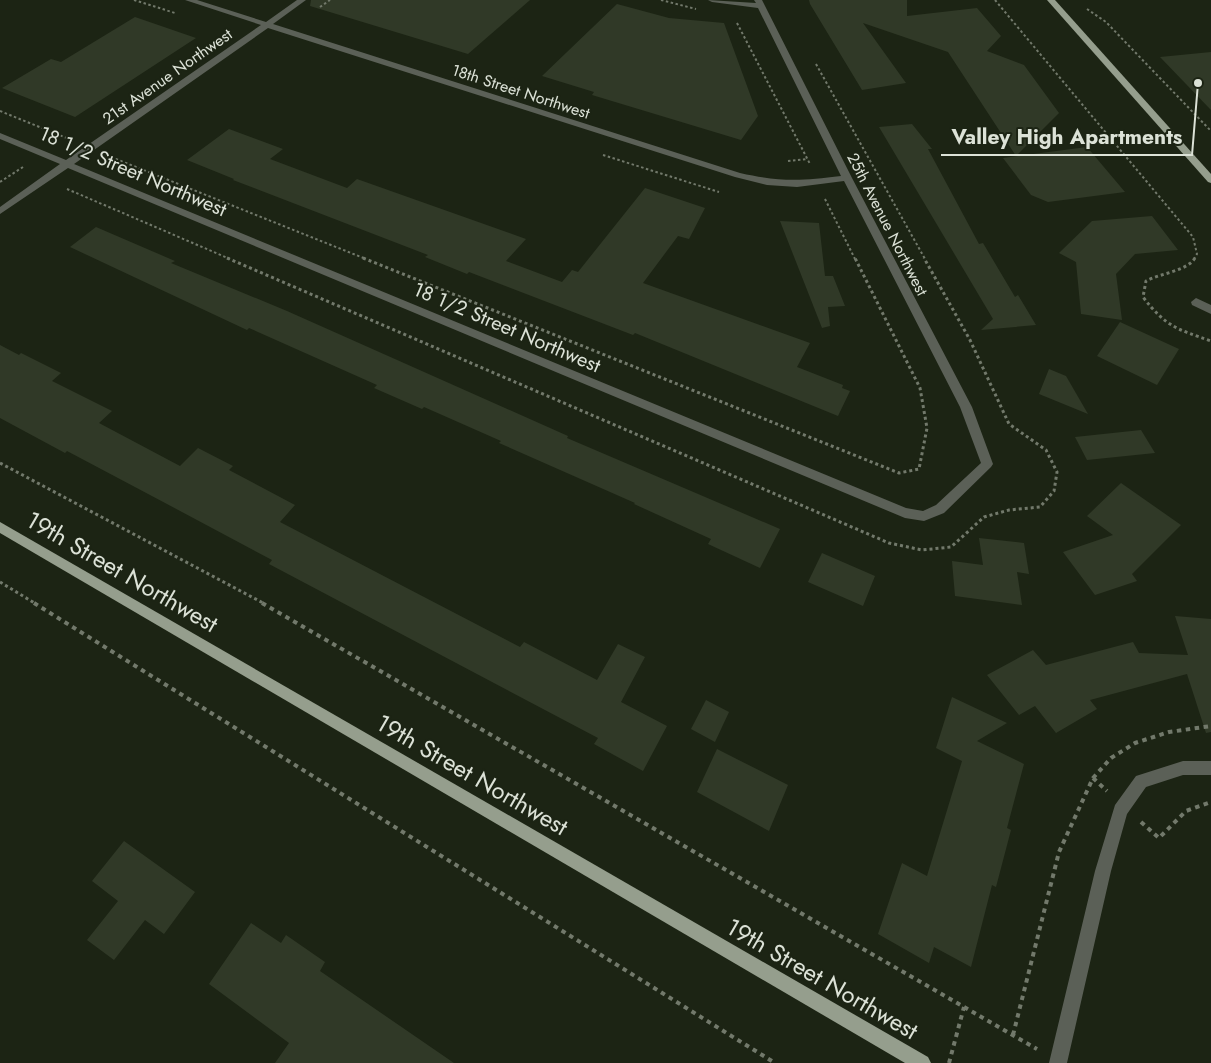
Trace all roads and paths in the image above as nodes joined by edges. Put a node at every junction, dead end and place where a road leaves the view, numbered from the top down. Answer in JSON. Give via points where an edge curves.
{"nodes":[{"id":1,"x":190,"y":0,"type":"edge"},
{"id":2,"x":302,"y":0,"type":"edge"},
{"id":3,"x":712,"y":0,"type":"edge"},
{"id":4,"x":995,"y":0,"type":"edge"},
{"id":5,"x":1051,"y":0,"type":"edge"},
{"id":6,"x":759,"y":3,"type":"edge"},
{"id":7,"x":1083,"y":6,"type":"dead end"},
{"id":8,"x":733,"y":15,"type":"dead end"},
{"id":9,"x":266,"y":24,"type":"junction"},
{"id":10,"x":814,"y":61,"type":"dead end"},
{"id":11,"x":0,"y":112,"type":"edge"},
{"id":12,"x":1211,"y":131,"type":"edge"},
{"id":13,"x":0,"y":136,"type":"edge"},
{"id":14,"x":65,"y":138,"type":"dead end"},
{"id":15,"x":108,"y":156,"type":"dead end"},
{"id":16,"x":808,"y":159,"type":"dead end"},
{"id":17,"x":68,"y":164,"type":"junction"},
{"id":18,"x":20,"y":168,"type":"dead end"},
{"id":19,"x":847,"y":178,"type":"junction"},
{"id":20,"x":1211,"y":180,"type":"edge"},
{"id":21,"x":0,"y":182,"type":"edge"},
{"id":22,"x":826,"y":202,"type":"dead end"},
{"id":23,"x":0,"y":211,"type":"edge"},
{"id":24,"x":1196,"y":302,"type":"dead end"},
{"id":25,"x":1211,"y":310,"type":"edge"},
{"id":26,"x":1211,"y":341,"type":"edge"},
{"id":27,"x":0,"y":463,"type":"edge"},
{"id":28,"x":987,"y":464,"type":"joint"},
{"id":29,"x":1054,"y":491,"type":"dead end"},
{"id":30,"x":0,"y":527,"type":"edge"},
{"id":31,"x":0,"y":582,"type":"edge"},
{"id":32,"x":1211,"y":726,"type":"edge"},
{"id":33,"x":1211,"y":768,"type":"edge"},
{"id":34,"x":1211,"y":802,"type":"edge"},
{"id":35,"x":1159,"y":838,"type":"dead end"},
{"id":36,"x":964,"y":1007,"type":"junction"},
{"id":37,"x":775,"y":1063,"type":"edge"},
{"id":38,"x":922,"y":1063,"type":"edge"},
{"id":39,"x":949,"y":1063,"type":"edge"},
{"id":40,"x":1058,"y":1063,"type":"edge"}],
"edges":[{"from":1,"to":9,"type":"street","name":"18th Street Northwest"},
{"from":2,"to":9,"type":"street","name":"21st Avenue Northwest"},
{"from":3,"to":6,"type":"street"},
{"from":4,"to":26,"type":"path","via":[[1193,237],[1197,254],[1191,264],[1146,281],[1143,296],[1158,316],[1175,328]]},
{"from":5,"to":20,"type":"main road"},
{"from":6,"to":19,"type":"street","name":"25th Avenue Northwest"},
{"from":7,"to":12,"type":"path","via":[[1106,22]]},
{"from":8,"to":16,"type":"path"},
{"from":9,"to":17,"type":"street","name":"21st Avenue Northwest"},
{"from":9,"to":19,"type":"street","name":"18th Street Northwest","via":[[738,175],[767,182],[797,184]]},
{"from":10,"to":29,"type":"path","via":[[970,340],[1009,424],[1046,450],[1057,472]]},
{"from":11,"to":14,"type":"path"},
{"from":13,"to":17,"type":"street","name":"18 1/2 Street Northwest"},
{"from":15,"to":22,"type":"path","via":[[899,473],[919,469],[926,444],[927,415],[920,388]]},
{"from":17,"to":23,"type":"street","name":"21st Avenue Northwest"},
{"from":17,"to":28,"type":"street","name":"18 1/2 Street Northwest","via":[[905,513],[924,516],[940,509]]},
{"from":18,"to":21,"type":"path"},
{"from":19,"to":28,"type":"street","name":"25th Avenue Northwest","via":[[966,407]]},
{"from":24,"to":25,"type":"street"},
{"from":27,"to":36,"type":"path","via":[[289,617]]},
{"from":30,"to":38,"type":"main road","name":"19th Street Northwest"},
{"from":31,"to":37,"type":"path"},
{"from":32,"to":36,"type":"path","via":[[1169,732],[1135,743],[1111,758],[1092,778],[1059,852],[1013,1034]]},
{"from":33,"to":40,"type":"street","via":[[1183,768],[1141,781],[1120,810]]},
{"from":34,"to":35,"type":"path","via":[[1186,811]]},
{"from":36,"to":39,"type":"path"}]}
